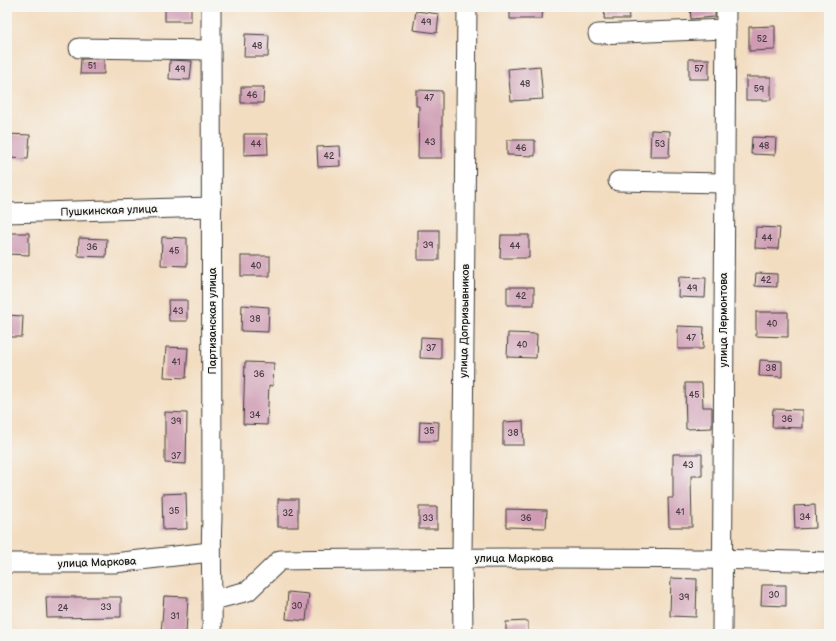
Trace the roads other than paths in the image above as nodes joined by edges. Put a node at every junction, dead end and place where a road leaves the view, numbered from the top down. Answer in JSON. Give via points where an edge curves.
{"nodes":[{"id":1,"x":212,"y":7,"type":"edge"},
{"id":2,"x":467,"y":7,"type":"edge"},
{"id":3,"x":726,"y":7,"type":"edge"},
{"id":4,"x":726,"y":29,"type":"junction"},
{"id":5,"x":598,"y":34,"type":"dead end"},
{"id":6,"x":79,"y":48,"type":"dead end"},
{"id":7,"x":211,"y":50,"type":"junction"},
{"id":8,"x":618,"y":180,"type":"dead end"},
{"id":9,"x":724,"y":183,"type":"junction"},
{"id":10,"x":212,"y":207,"type":"junction"},
{"id":11,"x":7,"y":213,"type":"edge"},
{"id":12,"x":210,"y":552,"type":"junction"},
{"id":13,"x":462,"y":558,"type":"junction"},
{"id":14,"x":723,"y":559,"type":"junction"},
{"id":15,"x":829,"y":562,"type":"edge"},
{"id":16,"x":7,"y":563,"type":"edge"},
{"id":17,"x":213,"y":600,"type":"junction"},
{"id":18,"x":212,"y":634,"type":"edge"},
{"id":19,"x":463,"y":634,"type":"edge"},
{"id":20,"x":722,"y":634,"type":"edge"}],
"edges":[{"from":1,"to":7,"type":"street","name":"Партизанская улица"},
{"from":2,"to":13,"type":"street","name":"улица Допризывников"},
{"from":3,"to":4,"type":"street","name":"улица Лермонтова"},
{"from":4,"to":5,"type":"street"},
{"from":4,"to":9,"type":"street","name":"улица Лермонтова"},
{"from":6,"to":7,"type":"street"},
{"from":7,"to":10,"type":"street","name":"Партизанская улица"},
{"from":8,"to":9,"type":"street"},
{"from":9,"to":14,"type":"street","name":"улица Лермонтова"},
{"from":10,"to":11,"type":"street","name":"Пушкинская улица"},
{"from":10,"to":12,"type":"street","name":"Партизанская улица"},
{"from":12,"to":16,"type":"street","name":"улица Маркова","via":[[114,564]]},
{"from":12,"to":17,"type":"street","name":"Партизанская улица"},
{"from":13,"to":14,"type":"street","name":"улица Маркова"},
{"from":13,"to":17,"type":"street","name":"улица Маркова","via":[[280,560],[248,591]]},
{"from":13,"to":19,"type":"street","name":"улица Допризывников"},
{"from":14,"to":15,"type":"street","name":"улица Маркова"},
{"from":14,"to":20,"type":"street","name":"улица Лермонтова"},
{"from":17,"to":18,"type":"street","name":"Партизанская улица"}]}
